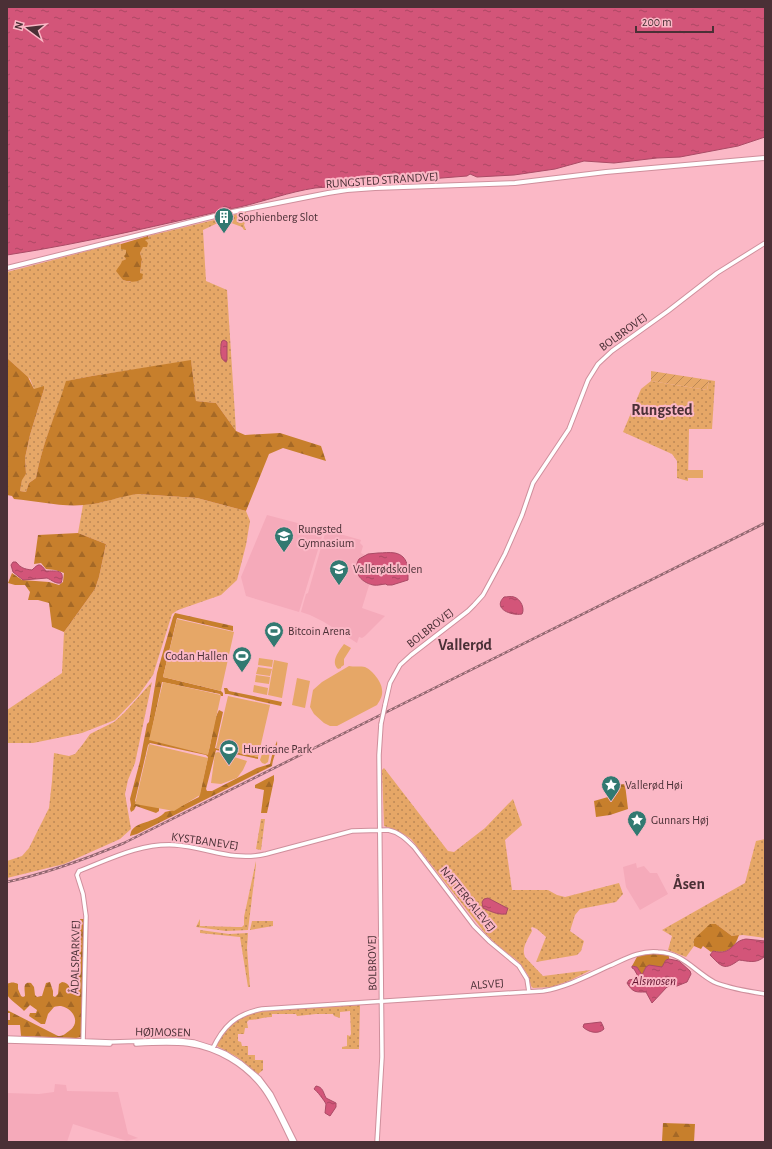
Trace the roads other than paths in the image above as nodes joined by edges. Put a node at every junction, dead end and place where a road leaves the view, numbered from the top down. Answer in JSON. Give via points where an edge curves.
{"nodes":[{"id":1,"x":765,"y":158,"type":"edge"},
{"id":2,"x":765,"y":243,"type":"edge"},
{"id":3,"x":7,"y":268,"type":"edge"},
{"id":4,"x":380,"y":830,"type":"junction"},
{"id":5,"x":77,"y":873,"type":"joint"},
{"id":6,"x":529,"y":992,"type":"junction"},
{"id":7,"x":765,"y":994,"type":"edge"},
{"id":8,"x":382,"y":1002,"type":"junction"},
{"id":9,"x":7,"y":1038,"type":"edge"},
{"id":10,"x":7,"y":1041,"type":"edge"},
{"id":11,"x":83,"y":1042,"type":"junction"},
{"id":12,"x":213,"y":1049,"type":"junction"},
{"id":13,"x":293,"y":1142,"type":"edge"},
{"id":14,"x":377,"y":1142,"type":"edge"}],
"edges":[{"from":1,"to":3,"type":"main road","name":"RUNGSTED STRANDVEJ","via":[[514,183],[347,190],[227,213]]},
{"from":2,"to":4,"type":"street","name":"BOLBROVEJ","bridge":true,"via":[[716,273],[598,364],[588,380],[569,428],[534,483],[505,554],[483,595],[468,611],[405,660],[392,678],[384,705],[379,739]]},
{"from":4,"to":5,"type":"street","name":"KYSTBANEVEJ","via":[[352,831],[251,856],[222,855],[166,845],[149,847],[124,853]]},
{"from":4,"to":6,"type":"street","name":"NATTERGALEVEJ","via":[[396,832],[414,847],[478,930],[519,966],[527,979]]},
{"from":4,"to":8,"type":"street","name":"BOLBROVEJ"},
{"from":5,"to":11,"type":"street","name":"ÅDALSPARKVEJ","via":[[86,916]]},
{"from":6,"to":7,"type":"street","name":"ALSVEJ","via":[[563,986],[630,957],[658,951],[683,959],[717,983]]},
{"from":6,"to":8,"type":"street","name":"ALSVEJ"},
{"from":8,"to":12,"type":"street","name":"ALSVEJ","via":[[254,1011],[240,1016],[228,1025]]},
{"from":8,"to":14,"type":"street","name":"BOLBROVEJ"},
{"from":9,"to":11,"type":"street","name":"HØJMOSEN"},
{"from":10,"to":11,"type":"street","name":"HØJMOSEN"},
{"from":11,"to":12,"type":"street","name":"HØJMOSEN","via":[[176,1043]]},
{"from":12,"to":13,"type":"street","name":"HØJMOSEN","via":[[233,1060],[256,1080],[269,1096]]}]}
